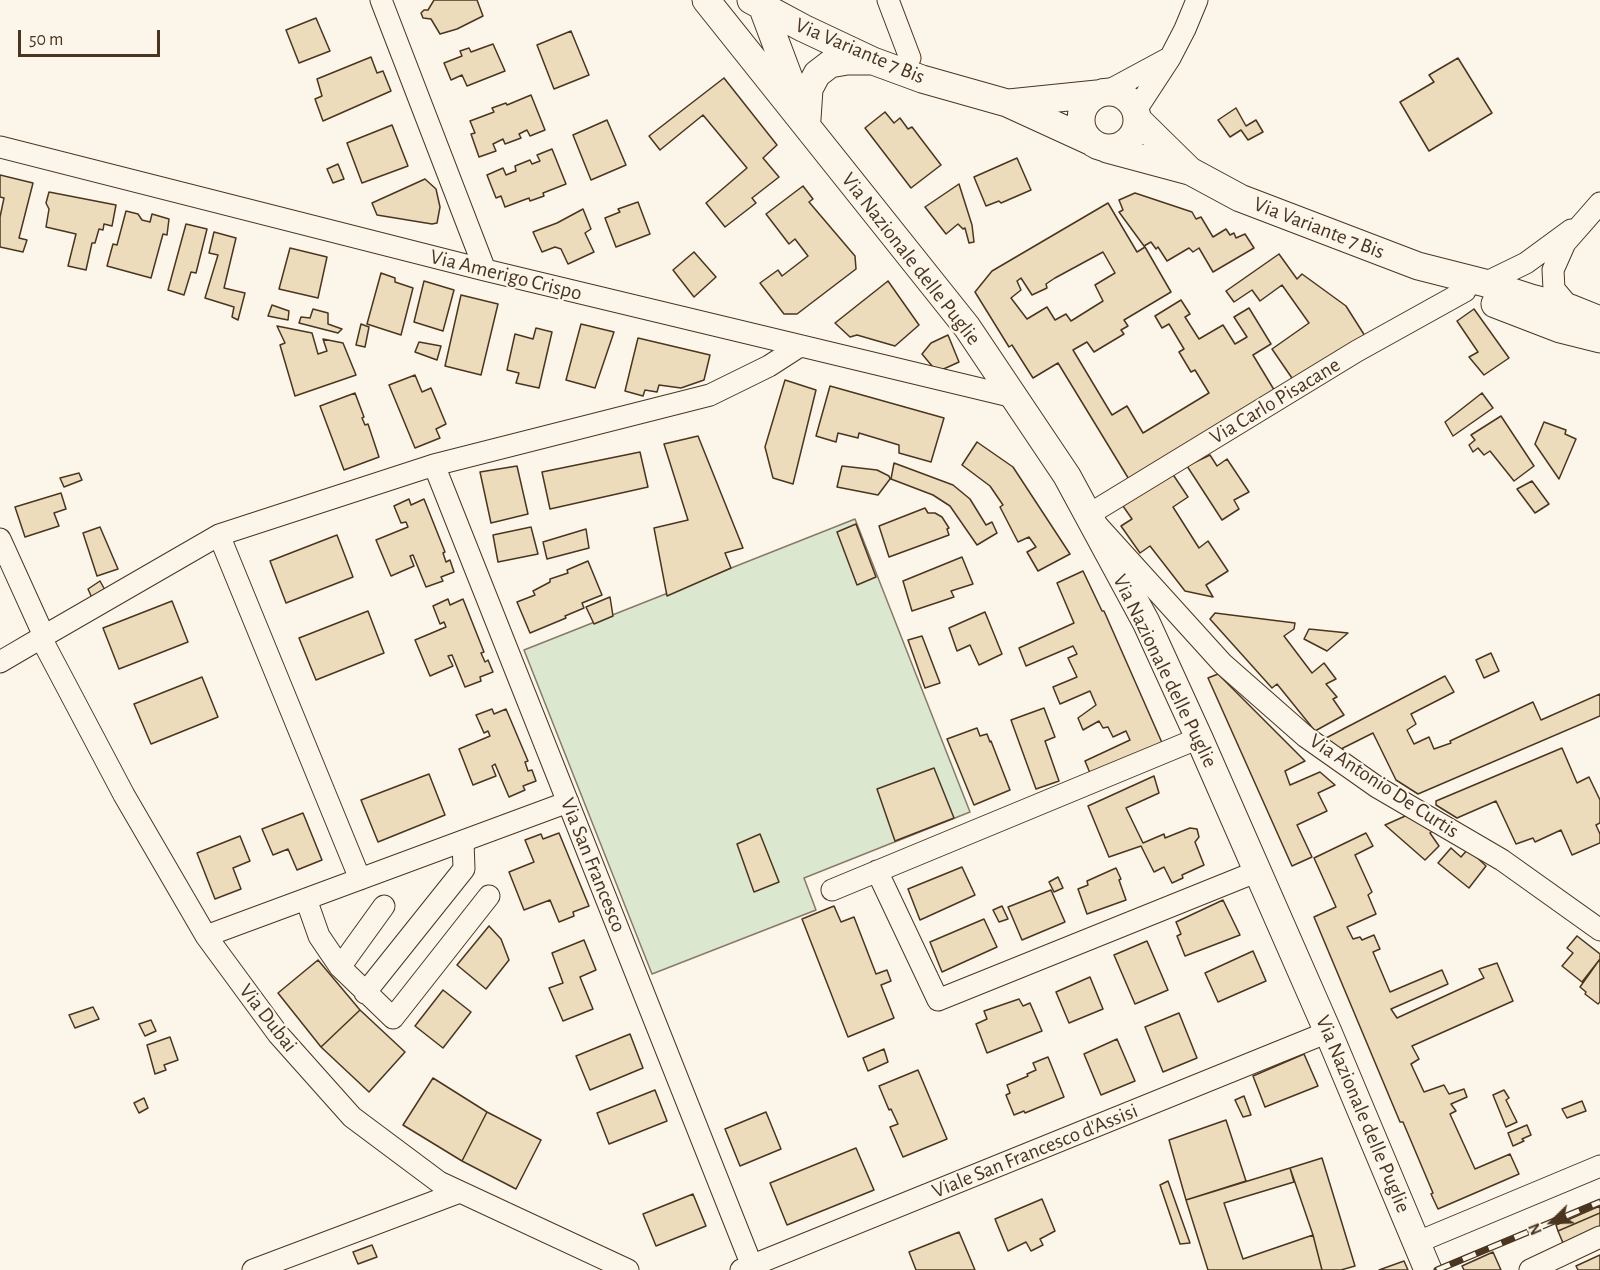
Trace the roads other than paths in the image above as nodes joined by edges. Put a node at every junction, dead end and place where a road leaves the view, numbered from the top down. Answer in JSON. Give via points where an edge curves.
{"nodes":[{"id":1,"x":381,"y":0,"type":"edge"},
{"id":2,"x":706,"y":0,"type":"edge"},
{"id":3,"x":888,"y":0,"type":"edge"},
{"id":4,"x":1197,"y":0,"type":"edge"},
{"id":5,"x":757,"y":3,"type":"edge"},
{"id":6,"x":741,"y":44,"type":"junction"},
{"id":7,"x":910,"y":58,"type":"dead end"},
{"id":8,"x":1170,"y":58,"type":"junction"},
{"id":9,"x":873,"y":61,"type":"junction"},
{"id":10,"x":1102,"y":93,"type":"junction"},
{"id":11,"x":1007,"y":103,"type":"junction"},
{"id":12,"x":1137,"y":115,"type":"junction"},
{"id":13,"x":807,"y":126,"type":"junction"},
{"id":14,"x":1098,"y":145,"type":"junction"},
{"id":15,"x":0,"y":147,"type":"edge"},
{"id":16,"x":1190,"y":171,"type":"junction"},
{"id":17,"x":1593,"y":211,"type":"edge"},
{"id":18,"x":1526,"y":263,"type":"junction"},
{"id":19,"x":485,"y":270,"type":"junction"},
{"id":20,"x":1475,"y":287,"type":"junction"},
{"id":21,"x":1531,"y":298,"type":"junction"},
{"id":22,"x":1570,"y":308,"type":"junction"},
{"id":23,"x":1600,"y":320,"type":"edge"},
{"id":24,"x":1600,"y":339,"type":"edge"},
{"id":25,"x":800,"y":346,"type":"junction"},
{"id":26,"x":1014,"y":397,"type":"junction"},
{"id":27,"x":434,"y":465,"type":"junction"},
{"id":28,"x":1088,"y":515,"type":"junction"},
{"id":29,"x":219,"y":535,"type":"junction"},
{"id":30,"x":0,"y":539,"type":"edge"},
{"id":31,"x":42,"y":637,"type":"junction"},
{"id":32,"x":0,"y":662,"type":"edge"},
{"id":33,"x":1199,"y":738,"type":"junction"},
{"id":34,"x":568,"y":802,"type":"junction"},
{"id":35,"x":463,"y":841,"type":"junction"},
{"id":36,"x":877,"y":871,"type":"junction"},
{"id":37,"x":1258,"y":871,"type":"junction"},
{"id":38,"x":360,"y":879,"type":"junction"},
{"id":39,"x":832,"y":890,"type":"dead end"},
{"id":40,"x":489,"y":896,"type":"dead end"},
{"id":41,"x":306,"y":899,"type":"junction"},
{"id":42,"x":384,"y":906,"type":"dead end"},
{"id":43,"x":1600,"y":930,"type":"edge"},
{"id":44,"x":206,"y":936,"type":"junction"},
{"id":45,"x":340,"y":967,"type":"junction"},
{"id":46,"x":365,"y":993,"type":"junction"},
{"id":47,"x":1328,"y":1032,"type":"junction"},
{"id":48,"x":1600,"y":1166,"type":"edge"},
{"id":49,"x":460,"y":1192,"type":"junction"},
{"id":50,"x":1600,"y":1237,"type":"edge"},
{"id":51,"x":1418,"y":1242,"type":"junction"},
{"id":52,"x":747,"y":1268,"type":"edge"},
{"id":53,"x":253,"y":1270,"type":"edge"},
{"id":54,"x":628,"y":1270,"type":"edge"},
{"id":55,"x":1428,"y":1270,"type":"edge"},
{"id":56,"x":1530,"y":1270,"type":"edge"}],
"edges":[{"from":1,"to":19,"type":"street"},
{"from":2,"to":6,"type":"main road","name":"Via Nazionale delle Puglie"},
{"from":3,"to":7,"type":"street"},
{"from":4,"to":8,"type":"street"},
{"from":5,"to":6,"type":"main road","via":[[744,21]]},
{"from":5,"to":9,"type":"main road","name":"Via Variante 7 Bis"},
{"from":5,"to":13,"type":"main road","name":"Via Nazionale delle Puglie"},
{"from":6,"to":13,"type":"main road","name":"Via Nazionale delle Puglie"},
{"from":8,"to":10,"type":"street"},
{"from":8,"to":12,"type":"street"},
{"from":9,"to":11,"type":"main road","name":"Via Variante 7 Bis"},
{"from":9,"to":13,"type":"main road","via":[[830,64],[817,74],[808,89]]},
{"from":10,"to":11,"type":"main road","name":"Via Variante 7 Bis"},
{"from":10,"to":12,"type":"main road","via":[[1124,96]]},
{"from":10,"to":14,"type":"main road","via":[[1089,99],[1081,116],[1084,134]]},
{"from":11,"to":14,"type":"main road","name":"Via Variante 7 Bis"},
{"from":12,"to":14,"type":"main road","via":[[1137,129],[1125,144]]},
{"from":12,"to":16,"type":"main road","name":"Via Variante 7 Bis"},
{"from":13,"to":26,"type":"main road","name":"Via Nazionale delle Puglie","via":[[967,327]]},
{"from":14,"to":16,"type":"main road","name":"Via Variante 7 Bis"},
{"from":15,"to":19,"type":"street","name":"Via Amerigo Crispo"},
{"from":16,"to":20,"type":"main road","name":"Via Variante 7 Bis","via":[[1261,206]]},
{"from":17,"to":18,"type":"street","name":"Via Carlo Pisacane"},
{"from":17,"to":22,"type":"street","via":[[1565,243],[1553,270],[1554,290]]},
{"from":18,"to":20,"type":"street","name":"Via Carlo Pisacane"},
{"from":18,"to":21,"type":"street","via":[[1522,285]]},
{"from":19,"to":25,"type":"street","name":"Via Amerigo Crispo"},
{"from":20,"to":21,"type":"main road","name":"Via Variante 7 Bis"},
{"from":20,"to":24,"type":"main road","name":"Via Variante 7 Bis","via":[[1481,299],[1560,329]]},
{"from":20,"to":28,"type":"street","name":"Via Carlo Pisacane","via":[[1358,351]]},
{"from":21,"to":22,"type":"main road","name":"Via Variante 7 Bis"},
{"from":21,"to":24,"type":"main road","name":"Via Variante 7 Bis"},
{"from":22,"to":23,"type":"main road","name":"Via Variante 7 Bis"},
{"from":25,"to":26,"type":"street","name":"Via Amerigo Crispo"},
{"from":25,"to":27,"type":"street","via":[[710,395]]},
{"from":26,"to":28,"type":"main road","name":"Via Nazionale delle Puglie"},
{"from":27,"to":29,"type":"street"},
{"from":27,"to":34,"type":"street","name":"Via San Francesco"},
{"from":28,"to":33,"type":"main road","name":"Via Nazionale delle Puglie","via":[[1146,622]]},
{"from":28,"to":43,"type":"street","name":"Via Antonio De Curtis","via":[[1223,664],[1306,737],[1377,787],[1502,860]]},
{"from":29,"to":31,"type":"street"},
{"from":29,"to":38,"type":"street"},
{"from":30,"to":31,"type":"street","name":"Via Dubai"},
{"from":31,"to":32,"type":"street"},
{"from":31,"to":44,"type":"street","name":"Via Dubai","via":[[124,795]]},
{"from":33,"to":36,"type":"street"},
{"from":33,"to":37,"type":"main road","name":"Via Nazionale delle Puglie"},
{"from":34,"to":35,"type":"street"},
{"from":34,"to":52,"type":"street","name":"Via San Francesco"},
{"from":35,"to":38,"type":"street"},
{"from":35,"to":46,"type":"street","via":[[464,869]]},
{"from":36,"to":37,"type":"street","via":[[938,1000]]},
{"from":36,"to":39,"type":"street"},
{"from":37,"to":47,"type":"main road","name":"Via Nazionale delle Puglie"},
{"from":38,"to":41,"type":"street"},
{"from":40,"to":46,"type":"street","via":[[393,1018]]},
{"from":41,"to":44,"type":"street"},
{"from":41,"to":45,"type":"street","via":[[319,936]]},
{"from":42,"to":45,"type":"street"},
{"from":44,"to":49,"type":"street","name":"Via Dubai","via":[[278,1034],[352,1117],[439,1182]]},
{"from":45,"to":46,"type":"street"},
{"from":47,"to":51,"type":"main road","name":"Via Nazionale delle Puglie"},
{"from":47,"to":52,"type":"street","name":"Viale San Francesco d'Assisi"},
{"from":48,"to":51,"type":"street"},
{"from":49,"to":53,"type":"street"},
{"from":49,"to":54,"type":"street","name":"Via Dubai"},
{"from":50,"to":56,"type":"street"},
{"from":51,"to":55,"type":"main road","name":"Via Nazionale delle Puglie"}]}
